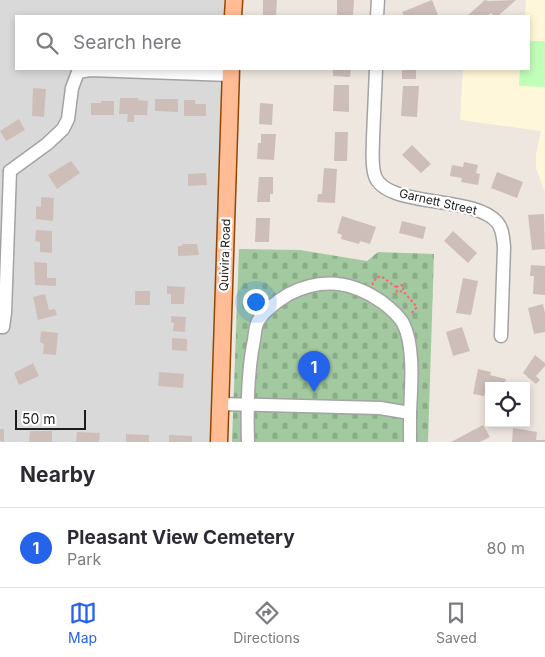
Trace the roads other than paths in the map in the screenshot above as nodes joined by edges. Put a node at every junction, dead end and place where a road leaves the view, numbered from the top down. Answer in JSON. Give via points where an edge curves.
{"nodes":[{"id":1,"x":234,"y":0,"type":"edge"},
{"id":2,"x":378,"y":0,"type":"edge"},
{"id":3,"x":233,"y":15,"type":"edge"},
{"id":4,"x":377,"y":15,"type":"edge"},
{"id":5,"x":376,"y":70,"type":"edge"},
{"id":6,"x":231,"y":72,"type":"edge"},
{"id":7,"x":5,"y":170,"type":"edge"},
{"id":8,"x":1,"y":327,"type":"edge"},
{"id":9,"x":501,"y":336,"type":"dead end"},
{"id":10,"x":220,"y":404,"type":"junction"},
{"id":11,"x":247,"y":404,"type":"junction"},
{"id":12,"x":410,"y":414,"type":"junction"},
{"id":13,"x":219,"y":442,"type":"edge"},
{"id":14,"x":248,"y":442,"type":"edge"},
{"id":15,"x":410,"y":442,"type":"edge"}],
"edges":[{"from":1,"to":3,"type":"main road"},
{"from":2,"to":4,"type":"street"},
{"from":5,"to":9,"type":"street","name":"Garnett Street","via":[[374,175],[390,192],[473,209],[487,213],[497,222],[503,232],[504,247]]},
{"from":6,"to":7,"type":"street","via":[[78,72],[63,129],[47,144]]},
{"from":6,"to":10,"type":"main road","name":"Quivira Road"},
{"from":7,"to":8,"type":"street","via":[[5,303]]},
{"from":10,"to":11,"type":"street"},
{"from":10,"to":13,"type":"main road","name":"Quivira Road"},
{"from":11,"to":12,"type":"street","via":[[380,408]]},
{"from":11,"to":12,"type":"street","via":[[257,323],[268,308],[299,289],[332,283],[367,293],[392,310],[402,322],[407,333],[412,373]]},
{"from":11,"to":14,"type":"street"},
{"from":12,"to":15,"type":"street"}]}
